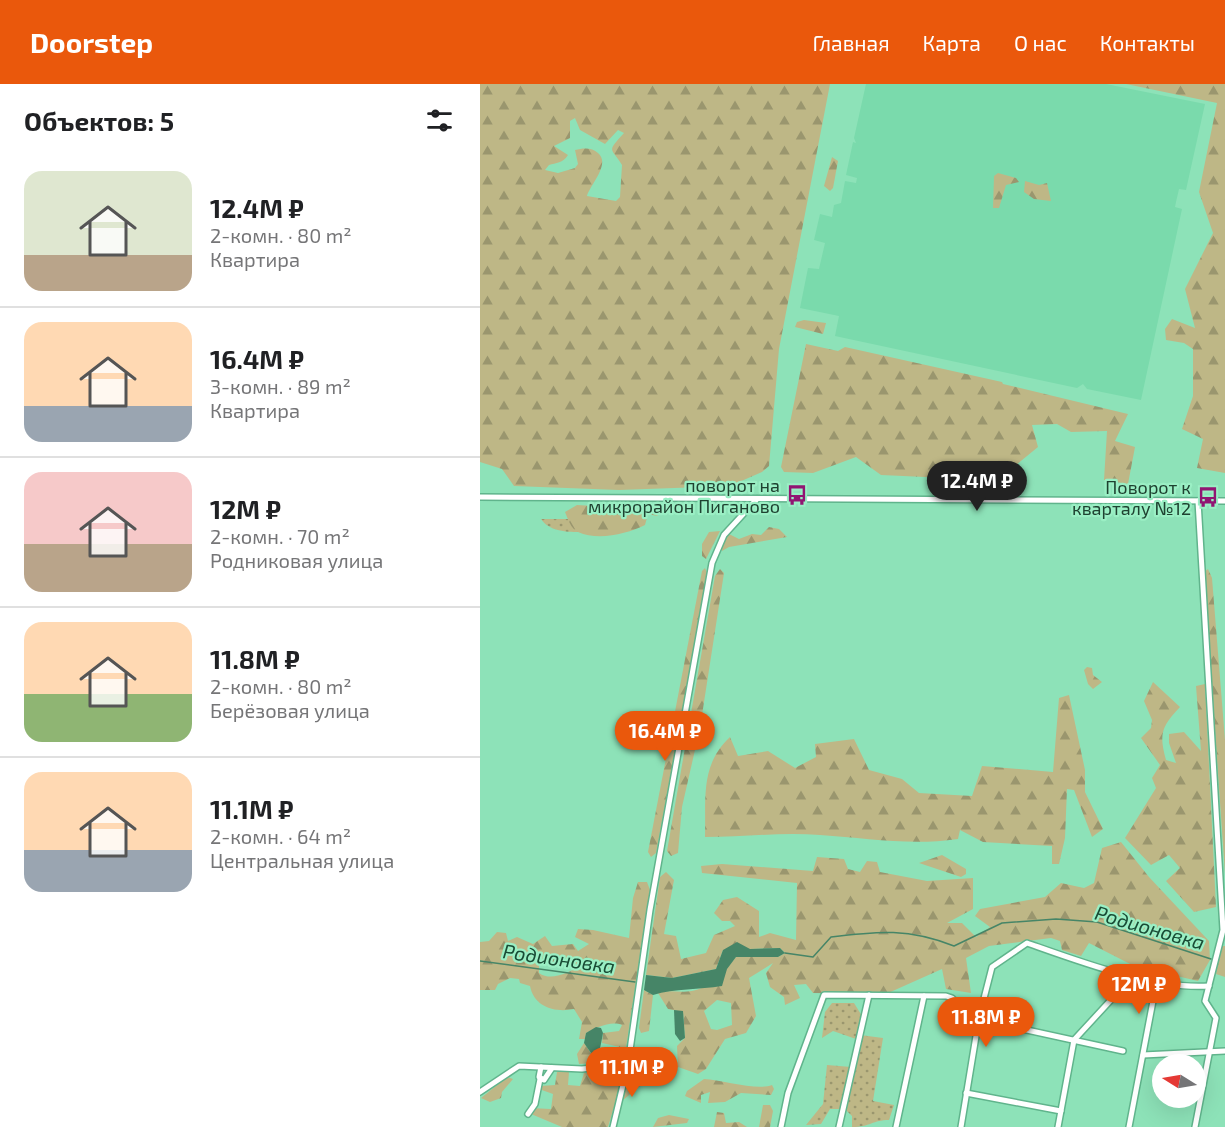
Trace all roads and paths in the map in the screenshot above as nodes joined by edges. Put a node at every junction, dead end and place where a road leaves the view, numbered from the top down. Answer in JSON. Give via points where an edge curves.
{"nodes":[{"id":1,"x":480,"y":497,"type":"edge"},
{"id":2,"x":757,"y":499,"type":"junction"},
{"id":3,"x":1198,"y":501,"type":"junction"},
{"id":4,"x":1225,"y":501,"type":"edge"},
{"id":5,"x":1133,"y":976,"type":"junction"},
{"id":6,"x":1157,"y":980,"type":"junction"},
{"id":7,"x":1209,"y":986,"type":"junction"},
{"id":8,"x":869,"y":995,"type":"junction"},
{"id":9,"x":924,"y":996,"type":"junction"},
{"id":10,"x":979,"y":1018,"type":"junction"},
{"id":11,"x":1074,"y":1040,"type":"junction"},
{"id":12,"x":1123,"y":1051,"type":"dead end"},
{"id":13,"x":1209,"y":1052,"type":"junction"},
{"id":14,"x":1225,"y":1052,"type":"edge"},
{"id":15,"x":1143,"y":1054,"type":"junction"},
{"id":16,"x":628,"y":1064,"type":"junction"},
{"id":17,"x":541,"y":1067,"type":"junction"},
{"id":18,"x":552,"y":1068,"type":"junction"},
{"id":19,"x":540,"y":1079,"type":"junction"},
{"id":20,"x":480,"y":1092,"type":"edge"},
{"id":21,"x":966,"y":1093,"type":"junction"},
{"id":22,"x":1061,"y":1111,"type":"junction"},
{"id":23,"x":528,"y":1114,"type":"dead end"},
{"id":24,"x":613,"y":1127,"type":"edge"},
{"id":25,"x":780,"y":1127,"type":"edge"},
{"id":26,"x":839,"y":1127,"type":"edge"},
{"id":27,"x":896,"y":1127,"type":"edge"},
{"id":28,"x":961,"y":1127,"type":"edge"},
{"id":29,"x":1058,"y":1127,"type":"edge"},
{"id":30,"x":1129,"y":1127,"type":"edge"},
{"id":31,"x":1195,"y":1127,"type":"edge"}],
"edges":[{"from":1,"to":2,"type":"street"},
{"from":2,"to":3,"type":"street"},
{"from":2,"to":16,"type":"street","via":[[724,535],[712,562],[650,910]]},
{"from":3,"to":4,"type":"street"},
{"from":3,"to":7,"type":"street","via":[[1223,930]]},
{"from":5,"to":6,"type":"street"},
{"from":5,"to":10,"type":"street","via":[[1027,943],[992,968]]},
{"from":5,"to":11,"type":"street"},
{"from":6,"to":7,"type":"street"},
{"from":6,"to":15,"type":"street"},
{"from":7,"to":13,"type":"street","via":[[1204,1001],[1216,1018]]},
{"from":8,"to":9,"type":"street"},
{"from":8,"to":25,"type":"street","via":[[824,995],[788,1093]]},
{"from":8,"to":26,"type":"street"},
{"from":9,"to":10,"type":"street","via":[[952,998],[968,1015]]},
{"from":9,"to":27,"type":"street"},
{"from":10,"to":11,"type":"street"},
{"from":10,"to":21,"type":"street"},
{"from":11,"to":12,"type":"street"},
{"from":11,"to":22,"type":"street"},
{"from":13,"to":14,"type":"street"},
{"from":13,"to":15,"type":"street"},
{"from":13,"to":31,"type":"street"},
{"from":15,"to":30,"type":"street"},
{"from":16,"to":18,"type":"street"},
{"from":16,"to":24,"type":"street"},
{"from":17,"to":18,"type":"street"},
{"from":17,"to":19,"type":"street"},
{"from":17,"to":20,"type":"street","via":[[519,1066]]},
{"from":18,"to":19,"type":"street","via":[[547,1079]]},
{"from":19,"to":23,"type":"street","via":[[535,1104]]},
{"from":21,"to":22,"type":"street"},
{"from":21,"to":28,"type":"street"},
{"from":22,"to":29,"type":"street"}]}
